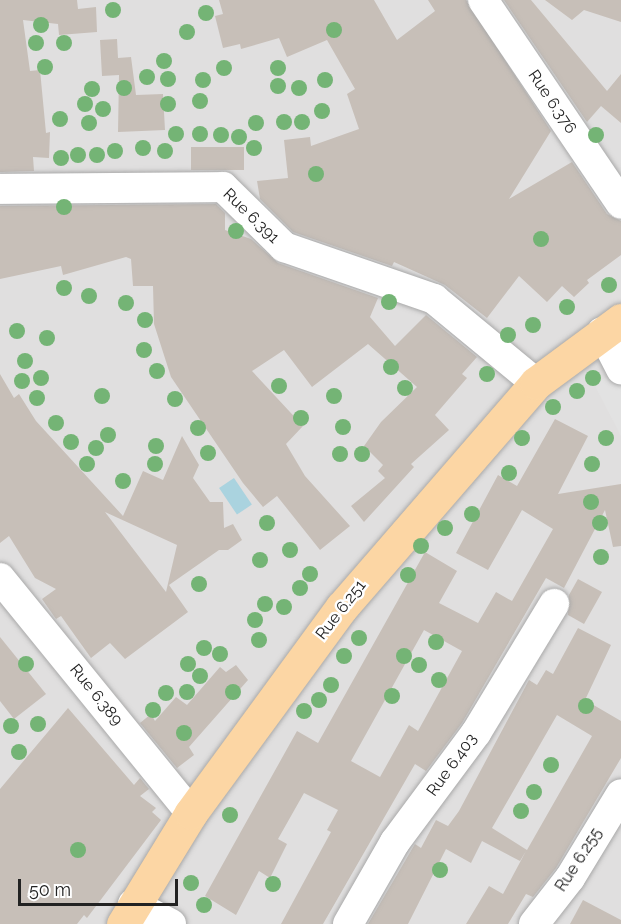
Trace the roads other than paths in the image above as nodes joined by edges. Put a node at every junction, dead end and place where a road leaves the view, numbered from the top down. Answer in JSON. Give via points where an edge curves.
{"nodes":[{"id":1,"x":483,"y":0,"type":"edge"},
{"id":2,"x":0,"y":189,"type":"edge"},
{"id":3,"x":621,"y":204,"type":"edge"},
{"id":4,"x":612,"y":326,"type":"edge"},
{"id":5,"x":621,"y":369,"type":"edge"},
{"id":6,"x":536,"y":383,"type":"junction"},
{"id":7,"x":0,"y":578,"type":"edge"},
{"id":8,"x":554,"y":604,"type":"dead end"},
{"id":9,"x":621,"y":794,"type":"edge"},
{"id":10,"x":191,"y":813,"type":"junction"},
{"id":11,"x":128,"y":914,"type":"edge"},
{"id":12,"x":171,"y":924,"type":"edge"},
{"id":13,"x":348,"y":924,"type":"edge"},
{"id":14,"x":534,"y":924,"type":"edge"}],
"edges":[{"from":1,"to":3,"type":"street","name":"Rue 6.376"},
{"from":2,"to":6,"type":"street","name":"Rue 6.391","via":[[223,187],[284,247],[434,299]]},
{"from":4,"to":5,"type":"street"},
{"from":4,"to":6,"type":"main road","name":"Rue 6.251"},
{"from":6,"to":10,"type":"main road","name":"Rue 6.251","via":[[342,607]]},
{"from":7,"to":10,"type":"street","name":"Rue 6.389"},
{"from":8,"to":13,"type":"street","name":"Rue 6.403","via":[[476,733],[395,842]]},
{"from":9,"to":14,"type":"street","name":"Rue 6.255","via":[[570,878]]},
{"from":10,"to":11,"type":"main road","name":"Rue 6.251"},
{"from":11,"to":12,"type":"street"}]}
